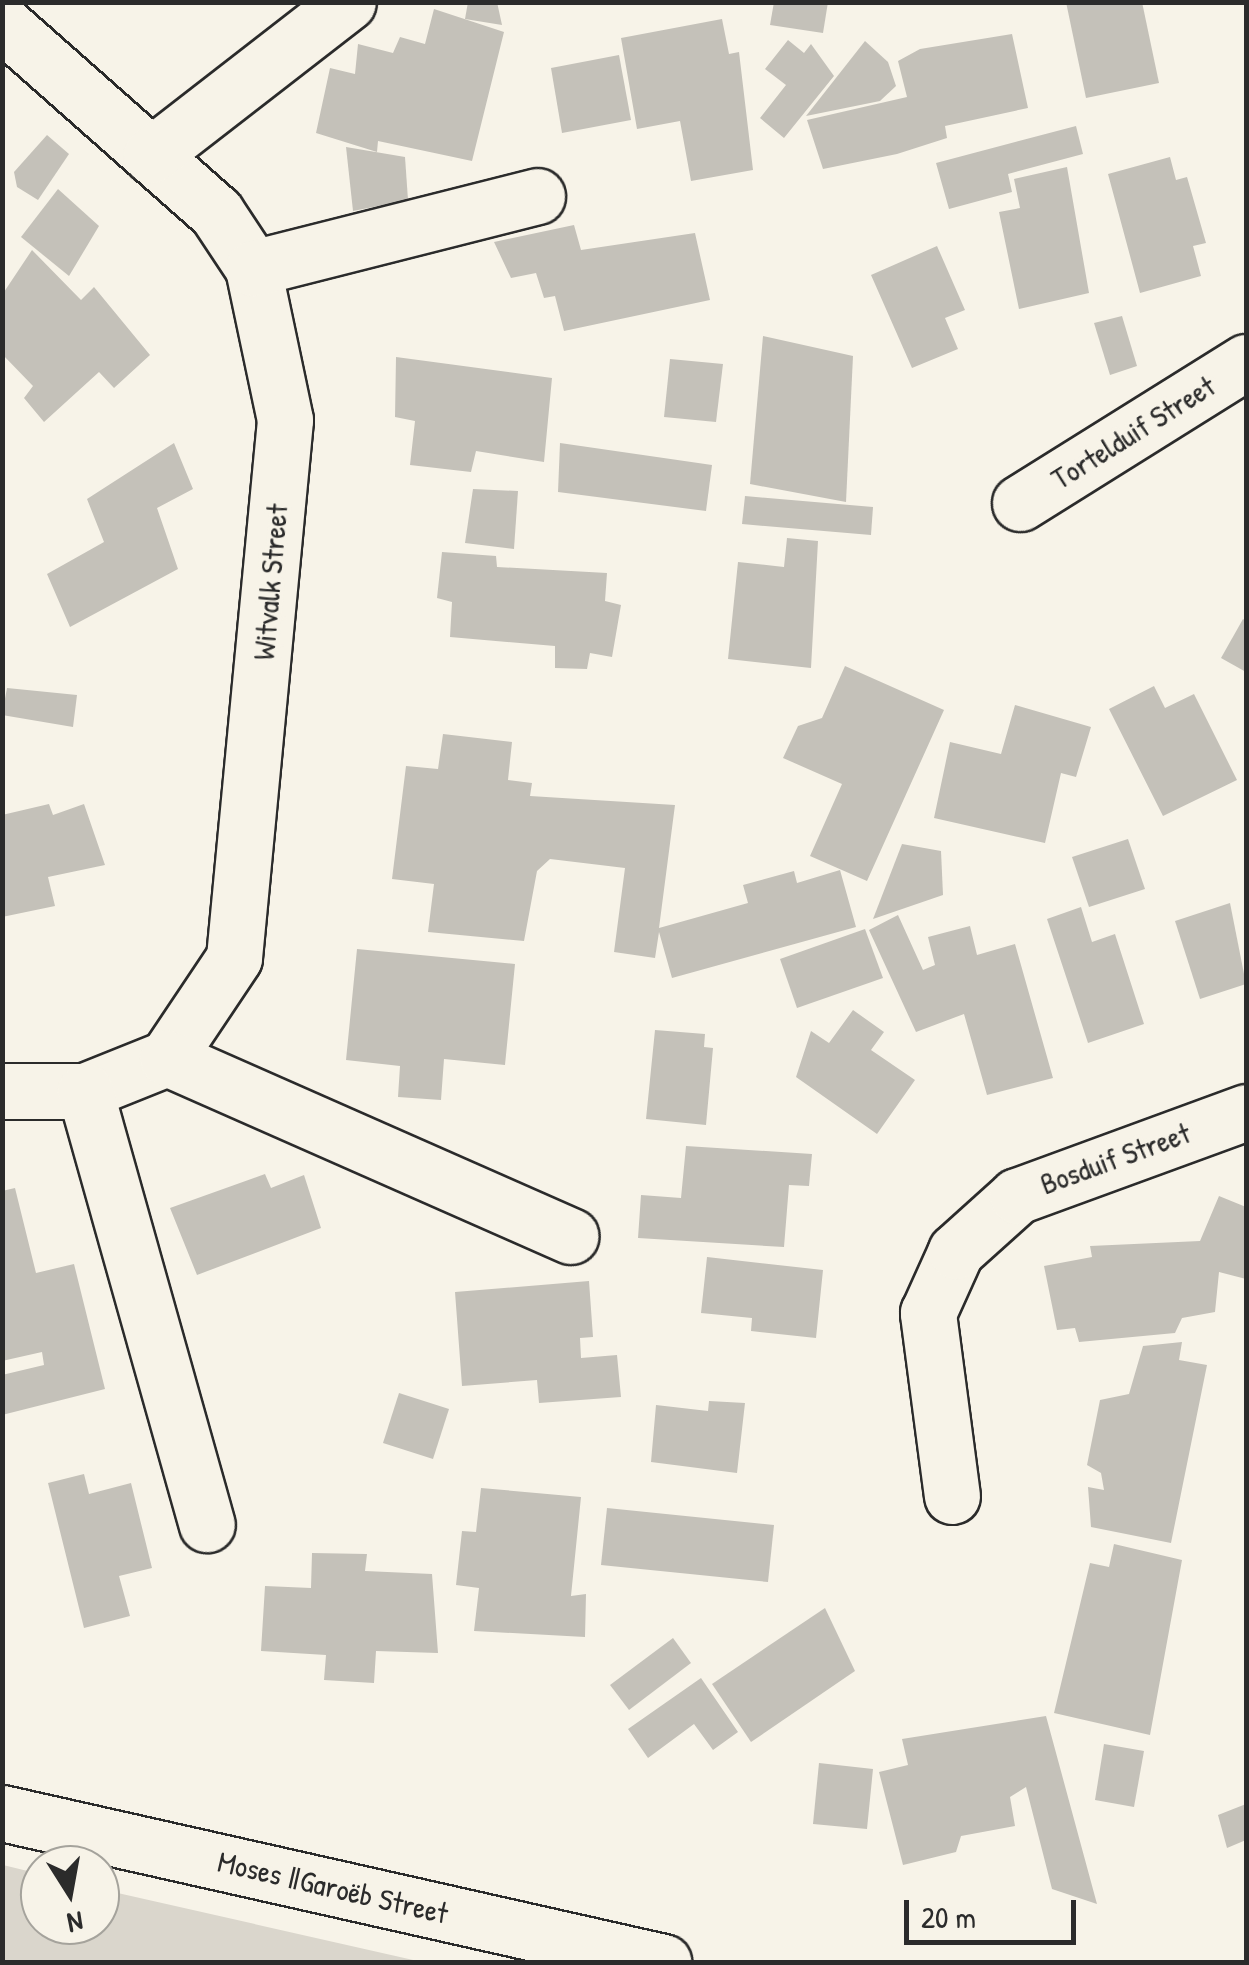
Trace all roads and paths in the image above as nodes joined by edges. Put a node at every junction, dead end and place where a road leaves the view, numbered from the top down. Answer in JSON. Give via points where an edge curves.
{"nodes":[{"id":1,"x":348,"y":2,"type":"edge"},
{"id":2,"x":2,"y":23,"type":"edge"},
{"id":3,"x":152,"y":156,"type":"junction"},
{"id":4,"x":537,"y":196,"type":"dead end"},
{"id":5,"x":254,"y":268,"type":"junction"},
{"id":6,"x":1246,"y":362,"type":"edge"},
{"id":7,"x":1020,"y":503,"type":"dead end"},
{"id":8,"x":167,"y":1058,"type":"junction"},
{"id":9,"x":2,"y":1091,"type":"edge"},
{"id":10,"x":84,"y":1091,"type":"junction"},
{"id":11,"x":1246,"y":1112,"type":"edge"},
{"id":12,"x":570,"y":1236,"type":"dead end"},
{"id":13,"x":952,"y":1496,"type":"dead end"},
{"id":14,"x":208,"y":1524,"type":"dead end"},
{"id":15,"x":2,"y":1813,"type":"edge"},
{"id":16,"x":662,"y":1962,"type":"edge"}],
"edges":[{"from":1,"to":3,"type":"street"},
{"from":2,"to":3,"type":"street","name":"Witvalk Street"},
{"from":3,"to":5,"type":"street","name":"Witvalk Street","via":[[216,212]]},
{"from":4,"to":5,"type":"street"},
{"from":5,"to":8,"type":"street","name":"Witvalk Street","via":[[285,420],[234,958]]},
{"from":6,"to":7,"type":"street","name":"Tortelduif Street"},
{"from":8,"to":10,"type":"street"},
{"from":8,"to":12,"type":"street"},
{"from":9,"to":10,"type":"street"},
{"from":10,"to":14,"type":"street"},
{"from":11,"to":13,"type":"street","name":"Bosduif Street","via":[[1017,1196],[956,1250],[928,1313]]},
{"from":15,"to":16,"type":"street","name":"Moses ǁGaroëb Street"}]}
